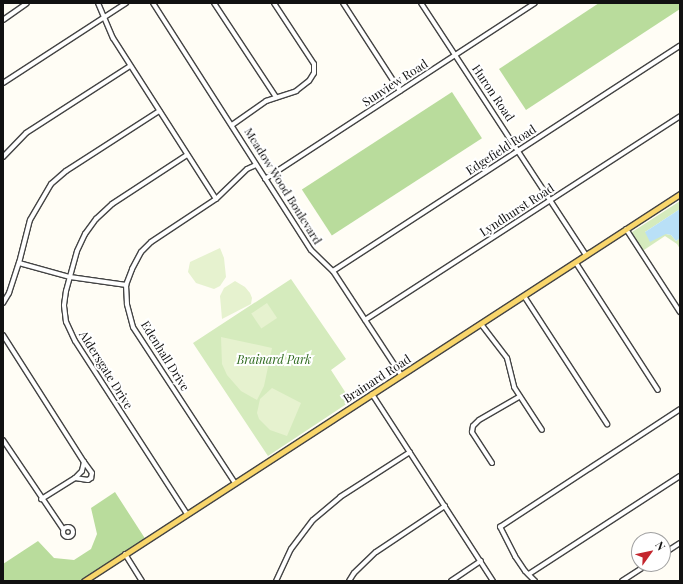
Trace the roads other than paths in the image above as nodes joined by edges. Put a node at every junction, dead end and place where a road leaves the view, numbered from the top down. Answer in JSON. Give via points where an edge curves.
{"nodes":[{"id":1,"x":27,"y":3,"type":"edge"},
{"id":2,"x":98,"y":3,"type":"edge"},
{"id":3,"x":126,"y":3,"type":"edge"},
{"id":4,"x":153,"y":3,"type":"edge"},
{"id":5,"x":214,"y":3,"type":"edge"},
{"id":6,"x":274,"y":3,"type":"edge"},
{"id":7,"x":343,"y":3,"type":"edge"},
{"id":8,"x":421,"y":3,"type":"edge"},
{"id":9,"x":535,"y":3,"type":"edge"},
{"id":10,"x":104,"y":18,"type":"junction"},
{"id":11,"x":3,"y":20,"type":"edge"},
{"id":12,"x":680,"y":46,"type":"edge"},
{"id":13,"x":455,"y":55,"type":"junction"},
{"id":14,"x":130,"y":66,"type":"junction"},
{"id":15,"x":3,"y":83,"type":"edge"},
{"id":16,"x":400,"y":91,"type":"junction"},
{"id":17,"x":276,"y":97,"type":"junction"},
{"id":18,"x":159,"y":111,"type":"junction"},
{"id":19,"x":680,"y":116,"type":"edge"},
{"id":20,"x":232,"y":125,"type":"junction"},
{"id":21,"x":519,"y":150,"type":"junction"},
{"id":22,"x":188,"y":155,"type":"junction"},
{"id":23,"x":3,"y":157,"type":"edge"},
{"id":24,"x":256,"y":165,"type":"junction"},
{"id":25,"x":265,"y":179,"type":"junction"},
{"id":26,"x":680,"y":194,"type":"edge"},
{"id":27,"x":216,"y":199,"type":"junction"},
{"id":28,"x":550,"y":201,"type":"junction"},
{"id":29,"x":626,"y":229,"type":"junction"},
{"id":30,"x":586,"y":255,"type":"junction"},
{"id":31,"x":19,"y":263,"type":"junction"},
{"id":32,"x":576,"y":263,"type":"junction"},
{"id":33,"x":333,"y":272,"type":"junction"},
{"id":34,"x":70,"y":277,"type":"junction"},
{"id":35,"x":126,"y":285,"type":"junction"},
{"id":36,"x":524,"y":296,"type":"junction"},
{"id":37,"x":3,"y":303,"type":"edge"},
{"id":38,"x":680,"y":312,"type":"edge"},
{"id":39,"x":365,"y":320,"type":"junction"},
{"id":40,"x":481,"y":324,"type":"junction"},
{"id":41,"x":3,"y":335,"type":"edge"},
{"id":42,"x":401,"y":375,"type":"junction"},
{"id":43,"x":658,"y":390,"type":"dead end"},
{"id":44,"x":372,"y":394,"type":"junction"},
{"id":45,"x":519,"y":397,"type":"junction"},
{"id":46,"x":680,"y":409,"type":"edge"},
{"id":47,"x":607,"y":424,"type":"dead end"},
{"id":48,"x":542,"y":430,"type":"dead end"},
{"id":49,"x":3,"y":440,"type":"edge"},
{"id":50,"x":410,"y":452,"type":"junction"},
{"id":51,"x":492,"y":463,"type":"dead end"},
{"id":52,"x":85,"y":467,"type":"junction"},
{"id":53,"x":680,"y":476,"type":"edge"},
{"id":54,"x":75,"y":478,"type":"junction"},
{"id":55,"x":235,"y":483,"type":"junction"},
{"id":56,"x":41,"y":499,"type":"junction"},
{"id":57,"x":445,"y":506,"type":"junction"},
{"id":58,"x":187,"y":514,"type":"junction"},
{"id":59,"x":63,"y":529,"type":"dead end"},
{"id":60,"x":680,"y":543,"type":"edge"},
{"id":61,"x":671,"y":549,"type":"edge"},
{"id":62,"x":125,"y":554,"type":"junction"},
{"id":63,"x":481,"y":561,"type":"junction"},
{"id":64,"x":636,"y":572,"type":"edge"},
{"id":65,"x":529,"y":574,"type":"junction"},
{"id":66,"x":84,"y":581,"type":"edge"},
{"id":67,"x":142,"y":581,"type":"edge"},
{"id":68,"x":276,"y":581,"type":"edge"},
{"id":69,"x":349,"y":581,"type":"edge"},
{"id":70,"x":451,"y":581,"type":"edge"},
{"id":71,"x":493,"y":581,"type":"edge"},
{"id":72,"x":535,"y":581,"type":"edge"},
{"id":73,"x":622,"y":581,"type":"edge"}],
"edges":[{"from":1,"to":11,"type":"street"},
{"from":2,"to":10,"type":"street"},
{"from":3,"to":10,"type":"street"},
{"from":4,"to":20,"type":"street","name":"Meadow Wood Boulevard"},
{"from":5,"to":17,"type":"street"},
{"from":6,"to":17,"type":"street","via":[[314,64],[314,73],[305,84],[292,93]]},
{"from":7,"to":16,"type":"street"},
{"from":8,"to":13,"type":"street","name":"Huron Road"},
{"from":9,"to":13,"type":"street","name":"Sunview Road"},
{"from":10,"to":14,"type":"street"},
{"from":10,"to":15,"type":"street"},
{"from":12,"to":21,"type":"street","name":"Edgefield Road"},
{"from":13,"to":16,"type":"street","name":"Sunview Road"},
{"from":13,"to":21,"type":"street","name":"Huron Road"},
{"from":14,"to":18,"type":"street"},
{"from":14,"to":23,"type":"street","via":[[26,133]]},
{"from":16,"to":25,"type":"street","name":"Sunview Road"},
{"from":17,"to":20,"type":"street"},
{"from":18,"to":22,"type":"street"},
{"from":18,"to":31,"type":"street","via":[[66,171],[51,184],[30,220]]},
{"from":19,"to":28,"type":"street","name":"Lyndhurst Road"},
{"from":20,"to":24,"type":"street","name":"Meadow Wood Boulevard"},
{"from":21,"to":28,"type":"street","name":"Huron Road"},
{"from":21,"to":33,"type":"street","name":"Edgefield Road"},
{"from":22,"to":27,"type":"street"},
{"from":22,"to":34,"type":"street","name":"Aldersgate Drive","via":[[112,204],[96,219],[77,251]]},
{"from":24,"to":25,"type":"street","name":"Meadow Wood Boulevard"},
{"from":24,"to":27,"type":"street","name":"Edenhall Drive","via":[[247,170]]},
{"from":25,"to":33,"type":"street","name":"Meadow Wood Boulevard","via":[[311,250]]},
{"from":26,"to":29,"type":"main road","name":"Brainard Road"},
{"from":27,"to":35,"type":"street","name":"Edenhall Drive","via":[[151,242],[141,252]]},
{"from":28,"to":30,"type":"street","name":"Huron Road"},
{"from":28,"to":39,"type":"street","name":"Lyndhurst Road"},
{"from":29,"to":30,"type":"main road","name":"Brainard Road"},
{"from":29,"to":38,"type":"street"},
{"from":30,"to":32,"type":"main road","name":"Brainard Road"},
{"from":31,"to":34,"type":"street"},
{"from":31,"to":37,"type":"street"},
{"from":32,"to":36,"type":"main road","name":"Brainard Road"},
{"from":32,"to":43,"type":"street"},
{"from":33,"to":39,"type":"street","name":"Meadow Wood Boulevard"},
{"from":34,"to":35,"type":"street"},
{"from":34,"to":58,"type":"street","name":"Aldersgate Drive","via":[[64,305],[66,322],[75,341]]},
{"from":35,"to":55,"type":"street","name":"Edenhall Drive","via":[[127,304],[133,327]]},
{"from":36,"to":40,"type":"main road","name":"Brainard Road"},
{"from":36,"to":47,"type":"street"},
{"from":39,"to":42,"type":"street","name":"Meadow Wood Boulevard"},
{"from":40,"to":42,"type":"main road","name":"Brainard Road"},
{"from":40,"to":45,"type":"street","via":[[507,358]]},
{"from":41,"to":52,"type":"street"},
{"from":42,"to":44,"type":"main road","name":"Brainard Road"},
{"from":44,"to":50,"type":"street"},
{"from":44,"to":55,"type":"main road","name":"Brainard Road"},
{"from":45,"to":48,"type":"street"},
{"from":45,"to":51,"type":"street","via":[[473,426],[472,432]]},
{"from":46,"to":65,"type":"street","via":[[500,527],[515,556]]},
{"from":49,"to":56,"type":"street"},
{"from":50,"to":57,"type":"street"},
{"from":50,"to":68,"type":"street","via":[[340,497],[313,520],[291,549]]},
{"from":52,"to":54,"type":"street"},
{"from":52,"to":54,"type":"street","via":[[92,473],[90,479]]},
{"from":53,"to":65,"type":"street"},
{"from":54,"to":56,"type":"street"},
{"from":55,"to":58,"type":"main road","name":"Brainard Road"},
{"from":56,"to":59,"type":"street"},
{"from":57,"to":63,"type":"street"},
{"from":57,"to":69,"type":"street","via":[[376,552]]},
{"from":58,"to":62,"type":"main road","name":"Brainard Road"},
{"from":60,"to":61,"type":"street"},
{"from":62,"to":66,"type":"main road","name":"Brainard Road"},
{"from":62,"to":67,"type":"street"},
{"from":63,"to":70,"type":"street"},
{"from":63,"to":71,"type":"street"},
{"from":64,"to":73,"type":"street"},
{"from":65,"to":72,"type":"street"}]}
